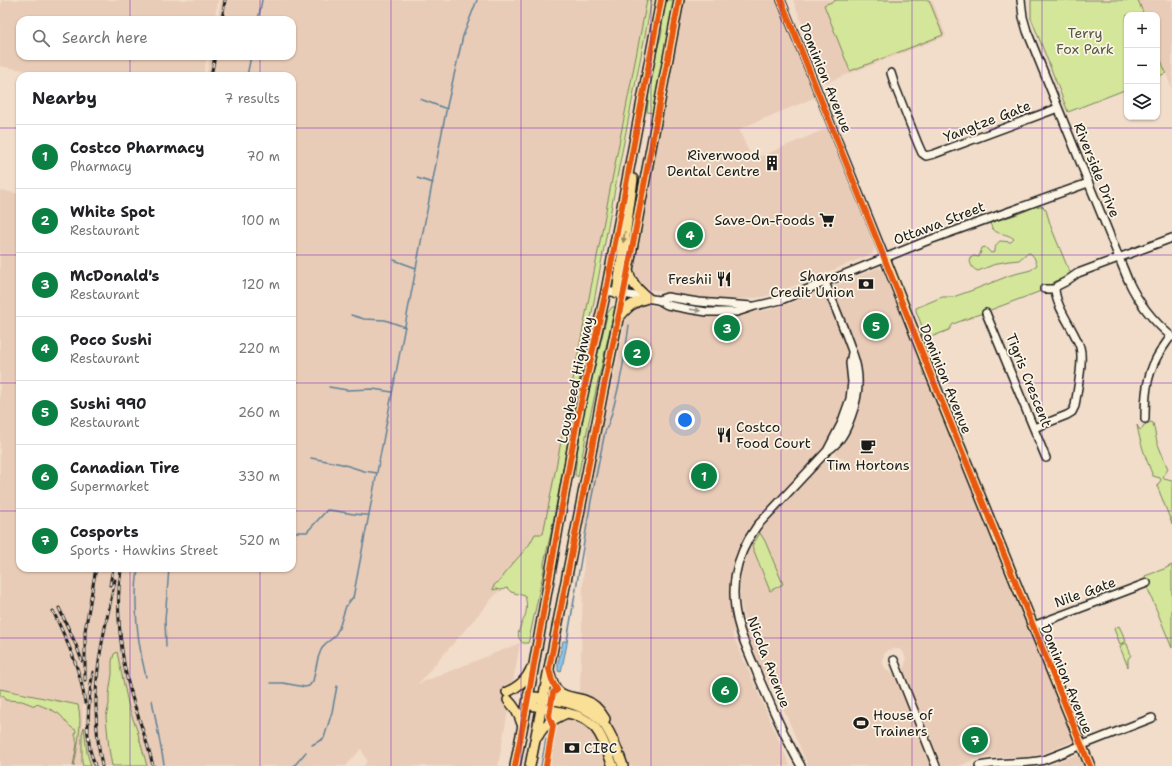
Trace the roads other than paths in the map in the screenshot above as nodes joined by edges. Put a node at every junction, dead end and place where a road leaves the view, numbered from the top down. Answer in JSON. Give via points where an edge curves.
{"nodes":[{"id":1,"x":661,"y":0,"type":"edge"},
{"id":2,"x":679,"y":0,"type":"edge"},
{"id":3,"x":781,"y":0,"type":"edge"},
{"id":4,"x":1021,"y":0,"type":"edge"},
{"id":5,"x":891,"y":73,"type":"dead end"},
{"id":6,"x":1058,"y":108,"type":"junction"},
{"id":7,"x":639,"y":120,"type":"junction"},
{"id":8,"x":1088,"y":183,"type":"junction"},
{"id":9,"x":1172,"y":238,"type":"edge"},
{"id":10,"x":885,"y":258,"type":"junction"},
{"id":11,"x":1118,"y":258,"type":"junction"},
{"id":12,"x":628,"y":270,"type":"junction"},
{"id":13,"x":826,"y":282,"type":"junction"},
{"id":14,"x":1044,"y":289,"type":"dead end"},
{"id":15,"x":1055,"y":289,"type":"junction"},
{"id":16,"x":606,"y":291,"type":"junction"},
{"id":17,"x":620,"y":293,"type":"junction"},
{"id":18,"x":648,"y":298,"type":"junction"},
{"id":19,"x":986,"y":312,"type":"dead end"},
{"id":20,"x":618,"y":320,"type":"junction"},
{"id":21,"x":1171,"y":336,"type":"edge"},
{"id":22,"x":852,"y":352,"type":"junction"},
{"id":23,"x":849,"y":412,"type":"junction"},
{"id":24,"x":1145,"y":419,"type":"dead end"},
{"id":25,"x":1034,"y":428,"type":"junction"},
{"id":26,"x":827,"y":451,"type":"junction"},
{"id":27,"x":1046,"y":458,"type":"dead end"},
{"id":28,"x":1147,"y":583,"type":"dead end"},
{"id":29,"x":1033,"y":626,"type":"junction"},
{"id":30,"x":894,"y":660,"type":"dead end"},
{"id":31,"x":535,"y":661,"type":"junction"},
{"id":32,"x":549,"y":669,"type":"junction"},
{"id":33,"x":528,"y":700,"type":"junction"},
{"id":34,"x":542,"y":703,"type":"junction"},
{"id":35,"x":567,"y":713,"type":"junction"},
{"id":36,"x":1152,"y":718,"type":"dead end"},
{"id":37,"x":522,"y":725,"type":"junction"},
{"id":38,"x":610,"y":733,"type":"junction"},
{"id":39,"x":1082,"y":746,"type":"junction"},
{"id":40,"x":534,"y":747,"type":"junction"},
{"id":41,"x":515,"y":766,"type":"edge"},
{"id":42,"x":530,"y":766,"type":"edge"},
{"id":43,"x":613,"y":766,"type":"edge"},
{"id":44,"x":623,"y":766,"type":"edge"},
{"id":45,"x":801,"y":766,"type":"edge"},
{"id":46,"x":936,"y":766,"type":"edge"},
{"id":47,"x":979,"y":766,"type":"edge"},
{"id":48,"x":1090,"y":766,"type":"edge"}],
"edges":[{"from":1,"to":7,"type":"main road","name":"Lougheed Highway"},
{"from":2,"to":12,"type":"main road","name":"Lougheed Highway"},
{"from":3,"to":10,"type":"street","name":"Dominion Avenue"},
{"from":4,"to":6,"type":"street","name":"Riverside Drive","via":[[1024,24]]},
{"from":5,"to":6,"type":"street","name":"Yangtze Gate","via":[[918,144],[924,155],[928,156]]},
{"from":6,"to":8,"type":"street","name":"Riverside Drive"},
{"from":7,"to":16,"type":"main road","name":"Lougheed Highway"},
{"from":7,"to":17,"type":"main road","one_way":true},
{"from":8,"to":10,"type":"street","name":"Ottawa Street"},
{"from":8,"to":11,"type":"street","name":"Riverside Drive"},
{"from":9,"to":11,"type":"street"},
{"from":10,"to":13,"type":"street","name":"Ottawa Street"},
{"from":10,"to":29,"type":"main road","name":"Dominion Avenue"},
{"from":11,"to":15,"type":"street","via":[[1078,273]]},
{"from":11,"to":21,"type":"street","name":"Riverside Drive","via":[[1137,298]]},
{"from":12,"to":17,"type":"main road","name":"Lougheed Highway"},
{"from":12,"to":18,"type":"main road","via":[[632,282]]},
{"from":13,"to":18,"type":"street","name":"Ottawa Street","via":[[782,300],[755,306],[667,297],[658,300]]},
{"from":13,"to":22,"type":"street","name":"Nicola Avenue"},
{"from":14,"to":15,"type":"street"},
{"from":15,"to":25,"type":"street","via":[[1064,316],[1080,349],[1081,362],[1075,406],[1070,414]]},
{"from":16,"to":17,"type":"street","name":"Ottawa Street"},
{"from":16,"to":31,"type":"main road","name":"Lougheed Highway","via":[[577,421]]},
{"from":17,"to":18,"type":"street","name":"Ottawa Street"},
{"from":17,"to":20,"type":"main road","name":"Lougheed Highway"},
{"from":18,"to":20,"type":"main road","via":[[637,301]]},
{"from":19,"to":25,"type":"street","name":"Tigris Crescent"},
{"from":20,"to":32,"type":"main road","name":"Lougheed Highway"},
{"from":21,"to":24,"type":"street","via":[[1157,356],[1149,376]]},
{"from":22,"to":23,"type":"street","name":"Nicola Avenue","via":[[850,363],[854,390]]},
{"from":22,"to":23,"type":"street","name":"Nicola Avenue","via":[[858,382],[856,400]]},
{"from":23,"to":26,"type":"street","name":"Nicola Avenue"},
{"from":23,"to":26,"type":"street","name":"Nicola Avenue","via":[[845,431]]},
{"from":25,"to":27,"type":"street","name":"Tigris Crescent"},
{"from":26,"to":45,"type":"street","name":"Nicola Avenue","via":[[757,526],[738,561],[734,585],[740,631],[767,696]]},
{"from":28,"to":29,"type":"street","name":"Nile Gate"},
{"from":29,"to":39,"type":"main road","name":"Dominion Avenue"},
{"from":30,"to":46,"type":"street"},
{"from":31,"to":33,"type":"main road","name":"Lougheed Highway"},
{"from":31,"to":37,"type":"main road","via":[[525,680],[507,696]]},
{"from":32,"to":34,"type":"main road","name":"Lougheed Highway"},
{"from":32,"to":38,"type":"main road","via":[[556,690],[562,695],[593,704],[606,720]]},
{"from":33,"to":34,"type":"main road"},
{"from":33,"to":37,"type":"main road","name":"Lougheed Highway"},
{"from":34,"to":35,"type":"main road"},
{"from":34,"to":38,"type":"main road","via":[[579,706],[597,716]]},
{"from":34,"to":40,"type":"main road","name":"Lougheed Highway"},
{"from":35,"to":40,"type":"main road","via":[[551,721],[541,730]]},
{"from":35,"to":43,"type":"main road","via":[[582,718],[597,729]]},
{"from":36,"to":39,"type":"street"},
{"from":37,"to":41,"type":"main road","name":"Lougheed Highway"},
{"from":38,"to":44,"type":"main road"},
{"from":39,"to":47,"type":"street","via":[[1036,762]]},
{"from":39,"to":48,"type":"main road","name":"Dominion Avenue"},
{"from":40,"to":42,"type":"main road","name":"Lougheed Highway"}]}
